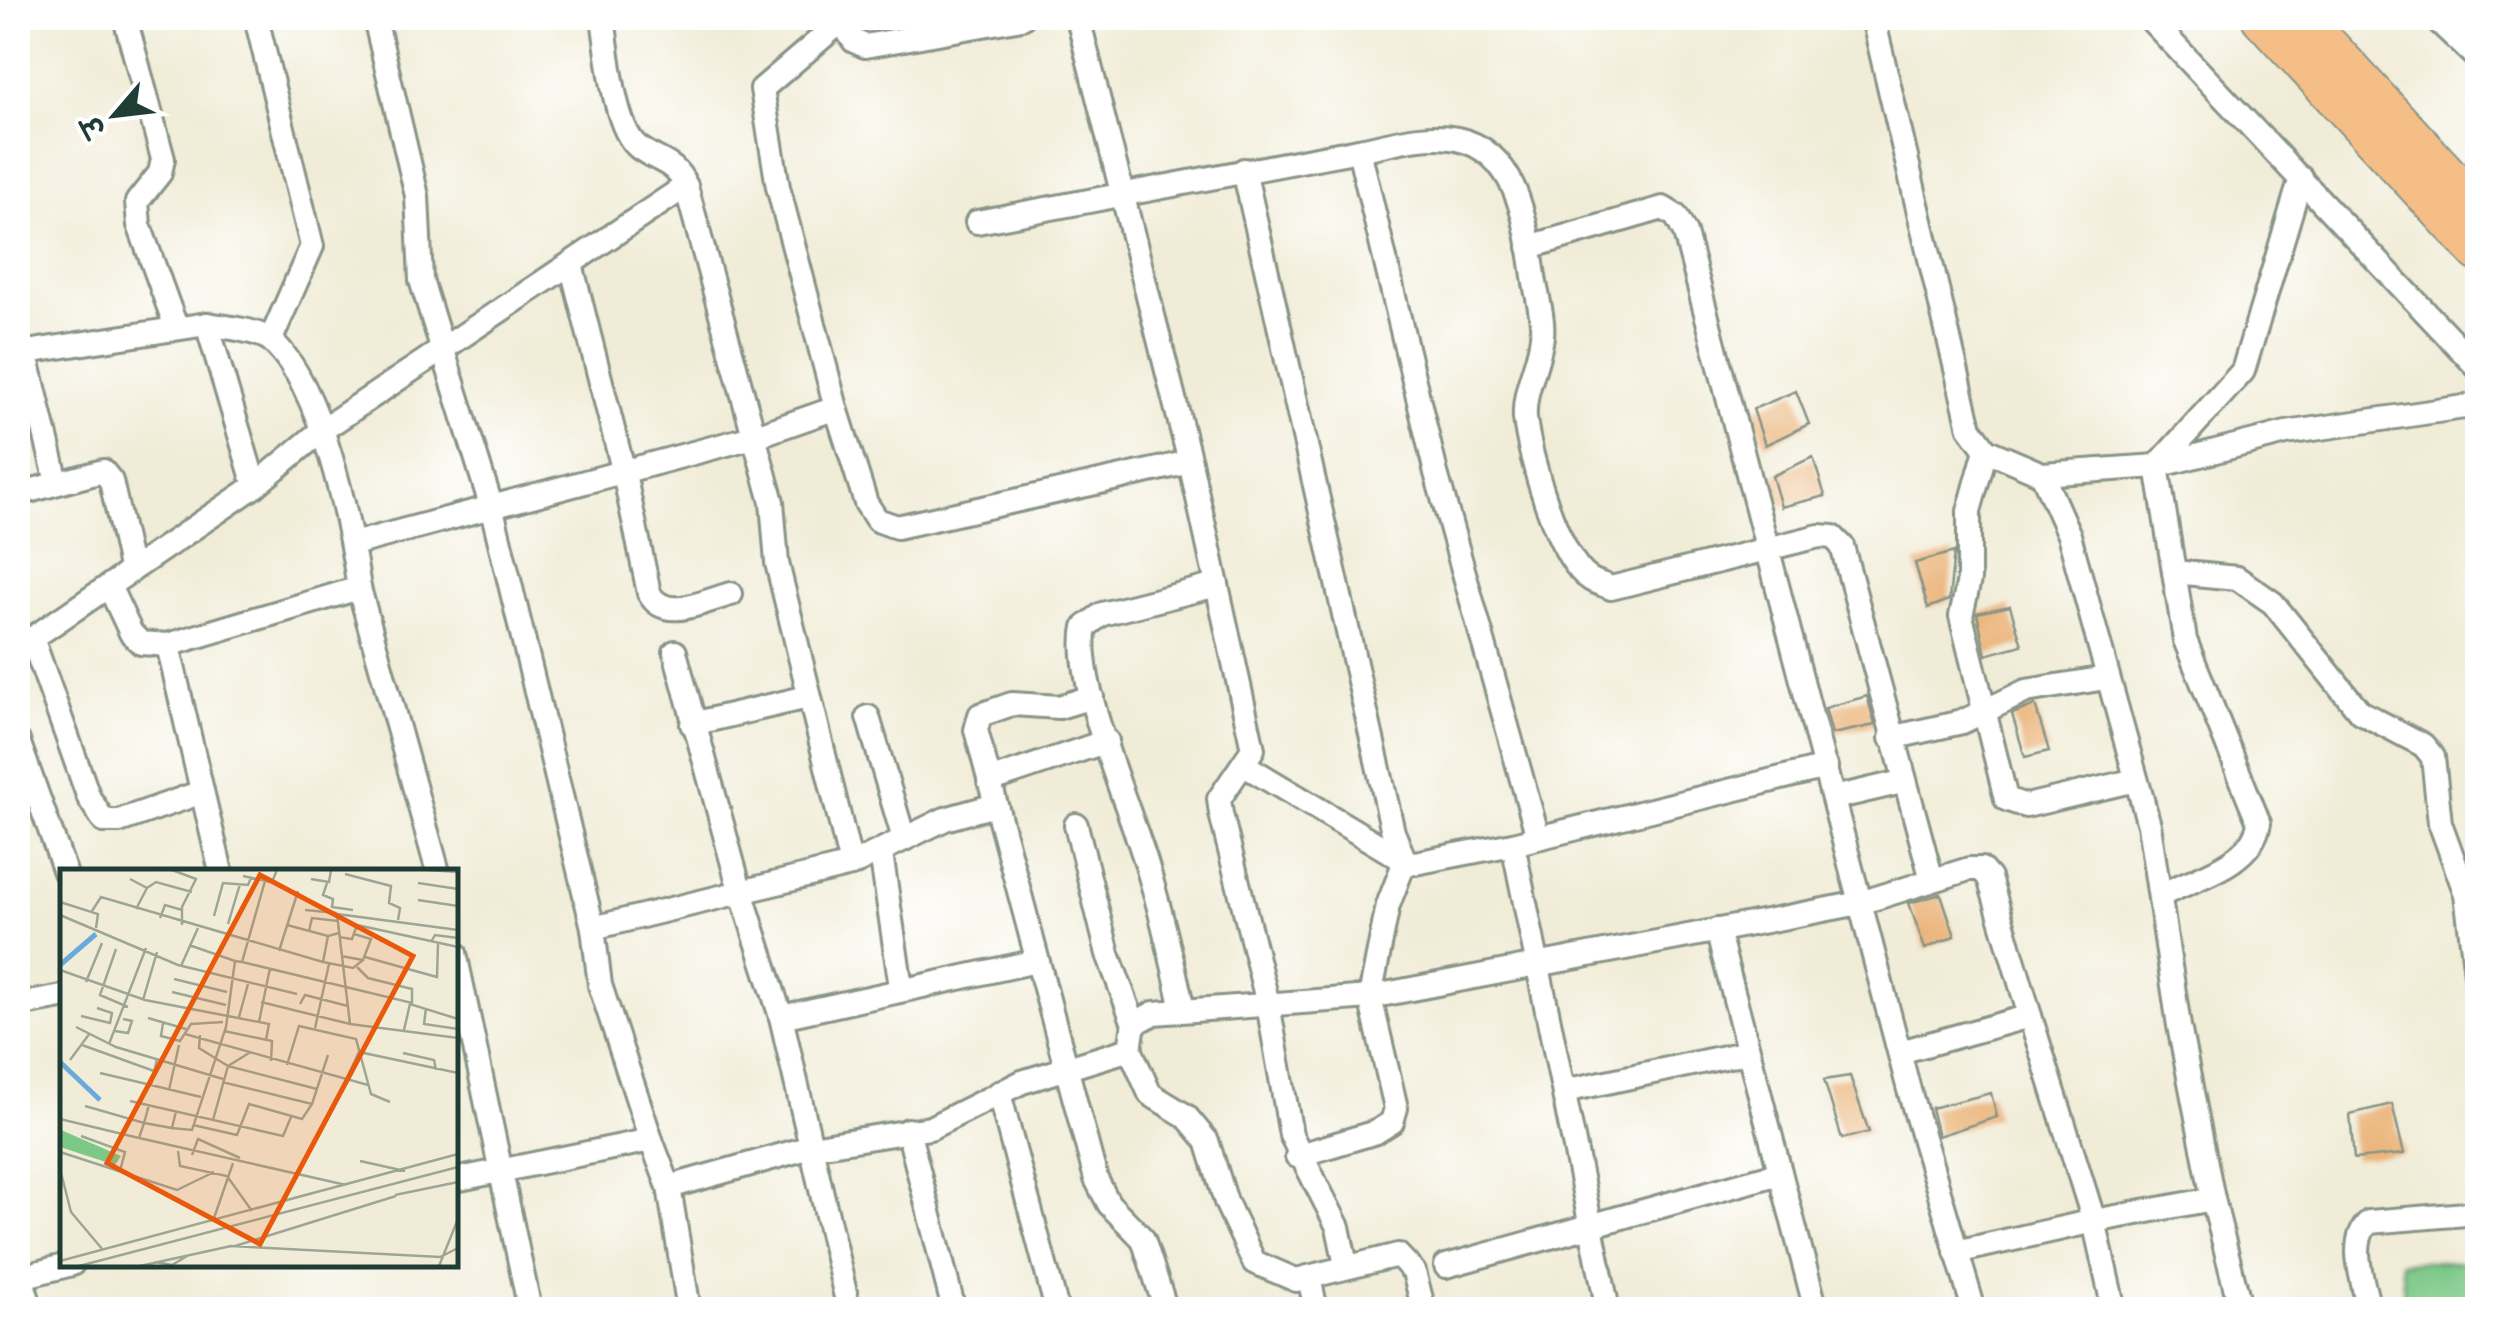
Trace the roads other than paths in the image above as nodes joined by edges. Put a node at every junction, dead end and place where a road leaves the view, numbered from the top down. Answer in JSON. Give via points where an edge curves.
{"nodes":[{"id":1,"x":125,"y":18,"type":"edge"},
{"id":2,"x":256,"y":18,"type":"edge"},
{"id":3,"x":375,"y":18,"type":"edge"},
{"id":4,"x":602,"y":18,"type":"edge"},
{"id":5,"x":1022,"y":18,"type":"edge"},
{"id":6,"x":1078,"y":18,"type":"edge"},
{"id":7,"x":1873,"y":18,"type":"edge"},
{"id":8,"x":2148,"y":18,"type":"edge"},
{"id":9,"x":2261,"y":18,"type":"edge"},
{"id":10,"x":2303,"y":18,"type":"edge"},
{"id":11,"x":2435,"y":18,"type":"edge"},
{"id":12,"x":842,"y":19,"type":"edge"},
{"id":13,"x":2478,"y":60,"type":"edge"},
{"id":14,"x":1359,"y":150,"type":"junction"},
{"id":15,"x":1244,"y":170,"type":"junction"},
{"id":16,"x":2301,"y":178,"type":"junction"},
{"id":17,"x":686,"y":186,"type":"junction"},
{"id":18,"x":1122,"y":192,"type":"junction"},
{"id":19,"x":2478,"y":207,"type":"edge"},
{"id":20,"x":977,"y":222,"type":"dead end"},
{"id":21,"x":1529,"y":247,"type":"junction"},
{"id":22,"x":2478,"y":252,"type":"edge"},
{"id":23,"x":571,"y":264,"type":"junction"},
{"id":24,"x":207,"y":324,"type":"junction"},
{"id":25,"x":176,"y":327,"type":"junction"},
{"id":26,"x":271,"y":339,"type":"junction"},
{"id":27,"x":444,"y":350,"type":"junction"},
{"id":28,"x":2478,"y":368,"type":"edge"},
{"id":29,"x":2478,"y":405,"type":"edge"},
{"id":30,"x":836,"y":408,"type":"junction"},
{"id":31,"x":322,"y":430,"type":"junction"},
{"id":32,"x":753,"y":438,"type":"junction"},
{"id":33,"x":1986,"y":450,"type":"junction"},
{"id":34,"x":1190,"y":462,"type":"junction"},
{"id":35,"x":2156,"y":466,"type":"junction"},
{"id":36,"x":624,"y":473,"type":"junction"},
{"id":37,"x":2042,"y":474,"type":"junction"},
{"id":38,"x":57,"y":482,"type":"junction"},
{"id":39,"x":255,"y":486,"type":"junction"},
{"id":40,"x":18,"y":494,"type":"edge"},
{"id":41,"x":490,"y":505,"type":"junction"},
{"id":42,"x":352,"y":544,"type":"junction"},
{"id":43,"x":1767,"y":550,"type":"junction"},
{"id":44,"x":130,"y":571,"type":"junction"},
{"id":45,"x":2174,"y":572,"type":"junction"},
{"id":46,"x":1217,"y":586,"type":"junction"},
{"id":47,"x":110,"y":588,"type":"junction"},
{"id":48,"x":358,"y":588,"type":"junction"},
{"id":49,"x":731,"y":594,"type":"dead end"},
{"id":50,"x":25,"y":643,"type":"edge"},
{"id":51,"x":168,"y":645,"type":"junction"},
{"id":52,"x":675,"y":652,"type":"dead end"},
{"id":53,"x":2106,"y":678,"type":"junction"},
{"id":54,"x":808,"y":697,"type":"junction"},
{"id":55,"x":1092,"y":697,"type":"junction"},
{"id":56,"x":1982,"y":713,"type":"junction"},
{"id":57,"x":868,"y":716,"type":"dead end"},
{"id":58,"x":692,"y":724,"type":"junction"},
{"id":59,"x":1891,"y":738,"type":"junction"},
{"id":60,"x":18,"y":741,"type":"edge"},
{"id":61,"x":1107,"y":742,"type":"junction"},
{"id":62,"x":1246,"y":766,"type":"junction"},
{"id":63,"x":1826,"y":767,"type":"junction"},
{"id":64,"x":2136,"y":780,"type":"junction"},
{"id":65,"x":989,"y":781,"type":"junction"},
{"id":66,"x":1902,"y":782,"type":"junction"},
{"id":67,"x":202,"y":792,"type":"junction"},
{"id":68,"x":1834,"y":798,"type":"junction"},
{"id":69,"x":995,"y":805,"type":"junction"},
{"id":70,"x":1076,"y":825,"type":"dead end"},
{"id":71,"x":1538,"y":837,"type":"junction"},
{"id":72,"x":904,"y":839,"type":"junction"},
{"id":73,"x":1514,"y":844,"type":"junction"},
{"id":74,"x":881,"y":853,"type":"junction"},
{"id":75,"x":1405,"y":861,"type":"junction"},
{"id":76,"x":851,"y":865,"type":"junction"},
{"id":77,"x":65,"y":869,"type":"edge"},
{"id":78,"x":220,"y":869,"type":"edge"},
{"id":79,"x":437,"y":869,"type":"edge"},
{"id":80,"x":1932,"y":880,"type":"junction"},
{"id":81,"x":742,"y":891,"type":"junction"},
{"id":82,"x":2162,"y":894,"type":"junction"},
{"id":83,"x":1860,"y":903,"type":"junction"},
{"id":84,"x":593,"y":928,"type":"junction"},
{"id":85,"x":1716,"y":930,"type":"junction"},
{"id":86,"x":1037,"y":961,"type":"junction"},
{"id":87,"x":1537,"y":964,"type":"junction"},
{"id":88,"x":458,"y":967,"type":"edge"},
{"id":89,"x":900,"y":987,"type":"junction"},
{"id":90,"x":2478,"y":990,"type":"edge"},
{"id":91,"x":60,"y":996,"type":"edge"},
{"id":92,"x":1370,"y":997,"type":"junction"},
{"id":93,"x":1268,"y":1004,"type":"junction"},
{"id":94,"x":18,"y":1005,"type":"edge"},
{"id":95,"x":1183,"y":1010,"type":"junction"},
{"id":96,"x":2030,"y":1016,"type":"junction"},
{"id":97,"x":781,"y":1017,"type":"junction"},
{"id":98,"x":1134,"y":1024,"type":"junction"},
{"id":99,"x":1130,"y":1049,"type":"junction"},
{"id":100,"x":1748,"y":1052,"type":"junction"},
{"id":101,"x":1900,"y":1052,"type":"junction"},
{"id":102,"x":1068,"y":1064,"type":"junction"},
{"id":103,"x":1564,"y":1092,"type":"junction"},
{"id":104,"x":999,"y":1094,"type":"junction"},
{"id":105,"x":908,"y":1130,"type":"junction"},
{"id":106,"x":650,"y":1140,"type":"junction"},
{"id":107,"x":812,"y":1147,"type":"junction"},
{"id":108,"x":1298,"y":1156,"type":"junction"},
{"id":109,"x":504,"y":1170,"type":"junction"},
{"id":110,"x":1780,"y":1173,"type":"junction"},
{"id":111,"x":458,"y":1179,"type":"edge"},
{"id":112,"x":669,"y":1187,"type":"junction"},
{"id":113,"x":2213,"y":1199,"type":"junction"},
{"id":114,"x":2478,"y":1212,"type":"edge"},
{"id":115,"x":2094,"y":1221,"type":"junction"},
{"id":116,"x":1594,"y":1224,"type":"junction"},
{"id":117,"x":1956,"y":1252,"type":"junction"},
{"id":118,"x":1346,"y":1265,"type":"junction"},
{"id":119,"x":60,"y":1266,"type":"edge"},
{"id":120,"x":1446,"y":1266,"type":"dead end"},
{"id":121,"x":19,"y":1272,"type":"edge"},
{"id":122,"x":1309,"y":1277,"type":"junction"},
{"id":123,"x":31,"y":1310,"type":"edge"},
{"id":124,"x":530,"y":1310,"type":"edge"},
{"id":125,"x":689,"y":1310,"type":"edge"},
{"id":126,"x":848,"y":1310,"type":"edge"},
{"id":127,"x":954,"y":1310,"type":"edge"},
{"id":128,"x":1057,"y":1310,"type":"edge"},
{"id":129,"x":1166,"y":1310,"type":"edge"},
{"id":130,"x":1316,"y":1310,"type":"edge"},
{"id":131,"x":1424,"y":1310,"type":"edge"},
{"id":132,"x":1608,"y":1310,"type":"edge"},
{"id":133,"x":1816,"y":1310,"type":"edge"},
{"id":134,"x":1974,"y":1310,"type":"edge"},
{"id":135,"x":2114,"y":1310,"type":"edge"},
{"id":136,"x":2241,"y":1310,"type":"edge"},
{"id":137,"x":2369,"y":1310,"type":"edge"}],
"edges":[{"from":1,"to":25,"type":"street","via":[[163,159],[137,202],[139,224]]},
{"from":2,"to":26,"type":"street","via":[[312,246]]},
{"from":3,"to":27,"type":"street","via":[[416,196],[421,280]]},
{"from":4,"to":17,"type":"street","via":[[629,134],[638,147],[672,162]]},
{"from":5,"to":12,"type":"street","via":[[865,46],[854,41]]},
{"from":6,"to":18,"type":"street"},
{"from":7,"to":33,"type":"street","via":[[1970,428]]},
{"from":8,"to":16,"type":"street"},
{"from":9,"to":22,"type":"highway"},
{"from":10,"to":19,"type":"highway"},
{"from":11,"to":13,"type":"street"},
{"from":12,"to":30,"type":"street","via":[[762,89],[778,187]]},
{"from":14,"to":15,"type":"street"},
{"from":14,"to":21,"type":"street","via":[[1420,138],[1479,146],[1501,164],[1515,192]]},
{"from":14,"to":71,"type":"street","via":[[1436,473]]},
{"from":15,"to":18,"type":"street"},
{"from":15,"to":75,"type":"street","via":[[1393,832]]},
{"from":16,"to":28,"type":"street"},
{"from":16,"to":35,"type":"street","via":[[2243,372]]},
{"from":17,"to":23,"type":"street"},
{"from":17,"to":32,"type":"street"},
{"from":18,"to":20,"type":"street"},
{"from":18,"to":34,"type":"street"},
{"from":21,"to":43,"type":"street","via":[[1634,213],[1663,208],[1676,216]]},
{"from":21,"to":43,"type":"street","via":[[1543,334],[1525,418],[1566,552],[1588,579],[1612,588]]},
{"from":23,"to":27,"type":"street"},
{"from":23,"to":36,"type":"street"},
{"from":24,"to":25,"type":"street"},
{"from":24,"to":26,"type":"street"},
{"from":24,"to":39,"type":"street"},
{"from":25,"to":38,"type":"street","via":[[33,351],[30,377]]},
{"from":26,"to":31,"type":"street","via":[[292,366]]},
{"from":27,"to":31,"type":"street"},
{"from":27,"to":41,"type":"street"},
{"from":29,"to":35,"type":"street","via":[[2286,433]]},
{"from":30,"to":32,"type":"street"},
{"from":30,"to":34,"type":"street","via":[[866,504],[877,520],[897,528]]},
{"from":31,"to":39,"type":"street"},
{"from":31,"to":42,"type":"street"},
{"from":32,"to":36,"type":"street"},
{"from":32,"to":54,"type":"street","via":[[772,502],[777,563]]},
{"from":33,"to":37,"type":"street"},
{"from":33,"to":56,"type":"street","via":[[1969,512],[1970,580],[1960,616]]},
{"from":34,"to":46,"type":"street"},
{"from":35,"to":37,"type":"street"},
{"from":35,"to":45,"type":"street"},
{"from":36,"to":41,"type":"street"},
{"from":36,"to":49,"type":"street","via":[[656,606],[667,610]]},
{"from":37,"to":53,"type":"street","via":[[2069,535]]},
{"from":38,"to":40,"type":"street"},
{"from":38,"to":44,"type":"street","via":[[103,471],[111,481]]},
{"from":39,"to":44,"type":"street"},
{"from":41,"to":42,"type":"street"},
{"from":41,"to":84,"type":"street"},
{"from":42,"to":48,"type":"street"},
{"from":43,"to":59,"type":"street","via":[[1819,536],[1842,546]]},
{"from":43,"to":63,"type":"street"},
{"from":44,"to":47,"type":"street"},
{"from":45,"to":82,"type":"street","via":[[2185,640],[2258,822],[2256,841],[2239,856]]},
{"from":45,"to":90,"type":"street","via":[[2237,578],[2261,594],[2360,712],[2433,757],[2440,823],[2466,894]]},
{"from":46,"to":55,"type":"street","via":[[1102,614],[1086,627],[1081,647]]},
{"from":46,"to":62,"type":"street","via":[[1253,749]]},
{"from":47,"to":50,"type":"street"},
{"from":47,"to":51,"type":"street","via":[[131,633],[141,642]]},
{"from":48,"to":51,"type":"street"},
{"from":48,"to":79,"type":"street"},
{"from":50,"to":67,"type":"street","via":[[104,821]]},
{"from":51,"to":67,"type":"street"},
{"from":52,"to":58,"type":"street"},
{"from":53,"to":56,"type":"street","via":[[2026,692]]},
{"from":53,"to":64,"type":"street"},
{"from":54,"to":58,"type":"street"},
{"from":54,"to":76,"type":"street"},
{"from":55,"to":61,"type":"street"},
{"from":55,"to":65,"type":"street","via":[[1059,708],[1012,704],[980,715],[976,730]]},
{"from":56,"to":59,"type":"street"},
{"from":56,"to":64,"type":"street","via":[[1997,775],[2014,805]]},
{"from":57,"to":72,"type":"street"},
{"from":58,"to":81,"type":"street"},
{"from":59,"to":66,"type":"street"},
{"from":60,"to":77,"type":"street"},
{"from":61,"to":65,"type":"street"},
{"from":61,"to":95,"type":"street"},
{"from":62,"to":75,"type":"street"},
{"from":62,"to":93,"type":"street","via":[[1220,799],[1221,814]]},
{"from":63,"to":68,"type":"street"},
{"from":63,"to":71,"type":"street"},
{"from":64,"to":82,"type":"street"},
{"from":65,"to":69,"type":"street"},
{"from":66,"to":68,"type":"street"},
{"from":66,"to":80,"type":"street"},
{"from":67,"to":78,"type":"street"},
{"from":68,"to":83,"type":"street"},
{"from":69,"to":72,"type":"street"},
{"from":69,"to":86,"type":"street"},
{"from":70,"to":98,"type":"street","via":[[1108,954]]},
{"from":71,"to":73,"type":"street"},
{"from":72,"to":74,"type":"street"},
{"from":73,"to":75,"type":"street"},
{"from":73,"to":87,"type":"street"},
{"from":74,"to":76,"type":"street"},
{"from":74,"to":89,"type":"street"},
{"from":75,"to":92,"type":"street","via":[[1388,905]]},
{"from":76,"to":81,"type":"street"},
{"from":80,"to":83,"type":"street"},
{"from":80,"to":96,"type":"street","via":[[1969,869],[1988,878]]},
{"from":81,"to":84,"type":"street"},
{"from":81,"to":97,"type":"street"},
{"from":82,"to":113,"type":"street","via":[[2179,1026]]},
{"from":83,"to":85,"type":"street"},
{"from":83,"to":101,"type":"street"},
{"from":84,"to":106,"type":"street","via":[[600,985]]},
{"from":85,"to":87,"type":"street"},
{"from":85,"to":100,"type":"street"},
{"from":86,"to":89,"type":"street"},
{"from":86,"to":102,"type":"street"},
{"from":87,"to":92,"type":"street"},
{"from":87,"to":103,"type":"street"},
{"from":88,"to":109,"type":"street"},
{"from":89,"to":97,"type":"street"},
{"from":91,"to":94,"type":"street"},
{"from":92,"to":93,"type":"street"},
{"from":92,"to":108,"type":"street","via":[[1396,1108],[1392,1122]]},
{"from":93,"to":95,"type":"street"},
{"from":93,"to":108,"type":"street"},
{"from":95,"to":98,"type":"street","via":[[1154,1013]]},
{"from":96,"to":101,"type":"street"},
{"from":96,"to":115,"type":"street"},
{"from":97,"to":107,"type":"street"},
{"from":98,"to":99,"type":"street"},
{"from":99,"to":102,"type":"street"},
{"from":99,"to":122,"type":"street","via":[[1150,1094],[1186,1116],[1208,1141],[1246,1252],[1279,1276]]},
{"from":100,"to":103,"type":"street"},
{"from":100,"to":110,"type":"street"},
{"from":101,"to":117,"type":"street"},
{"from":102,"to":104,"type":"street"},
{"from":102,"to":129,"type":"street","via":[[1096,1179],[1143,1240]]},
{"from":103,"to":116,"type":"street"},
{"from":104,"to":105,"type":"street","via":[[930,1128]]},
{"from":104,"to":128,"type":"street"},
{"from":105,"to":107,"type":"street"},
{"from":105,"to":127,"type":"street"},
{"from":106,"to":109,"type":"street"},
{"from":106,"to":112,"type":"street"},
{"from":107,"to":112,"type":"street"},
{"from":107,"to":126,"type":"street"},
{"from":108,"to":118,"type":"street","via":[[1338,1226]]},
{"from":109,"to":111,"type":"street"},
{"from":109,"to":124,"type":"street"},
{"from":110,"to":116,"type":"street"},
{"from":110,"to":133,"type":"street"},
{"from":112,"to":125,"type":"street"},
{"from":113,"to":115,"type":"street"},
{"from":113,"to":136,"type":"street"},
{"from":114,"to":137,"type":"street","via":[[2370,1222],[2362,1229],[2357,1244]]},
{"from":115,"to":117,"type":"street"},
{"from":115,"to":135,"type":"street"},
{"from":116,"to":120,"type":"street"},
{"from":116,"to":132,"type":"street"},
{"from":117,"to":134,"type":"street"},
{"from":118,"to":122,"type":"street"},
{"from":118,"to":131,"type":"street","via":[[1407,1260]]},
{"from":119,"to":121,"type":"street"},
{"from":121,"to":123,"type":"street"},
{"from":122,"to":130,"type":"street"}]}
